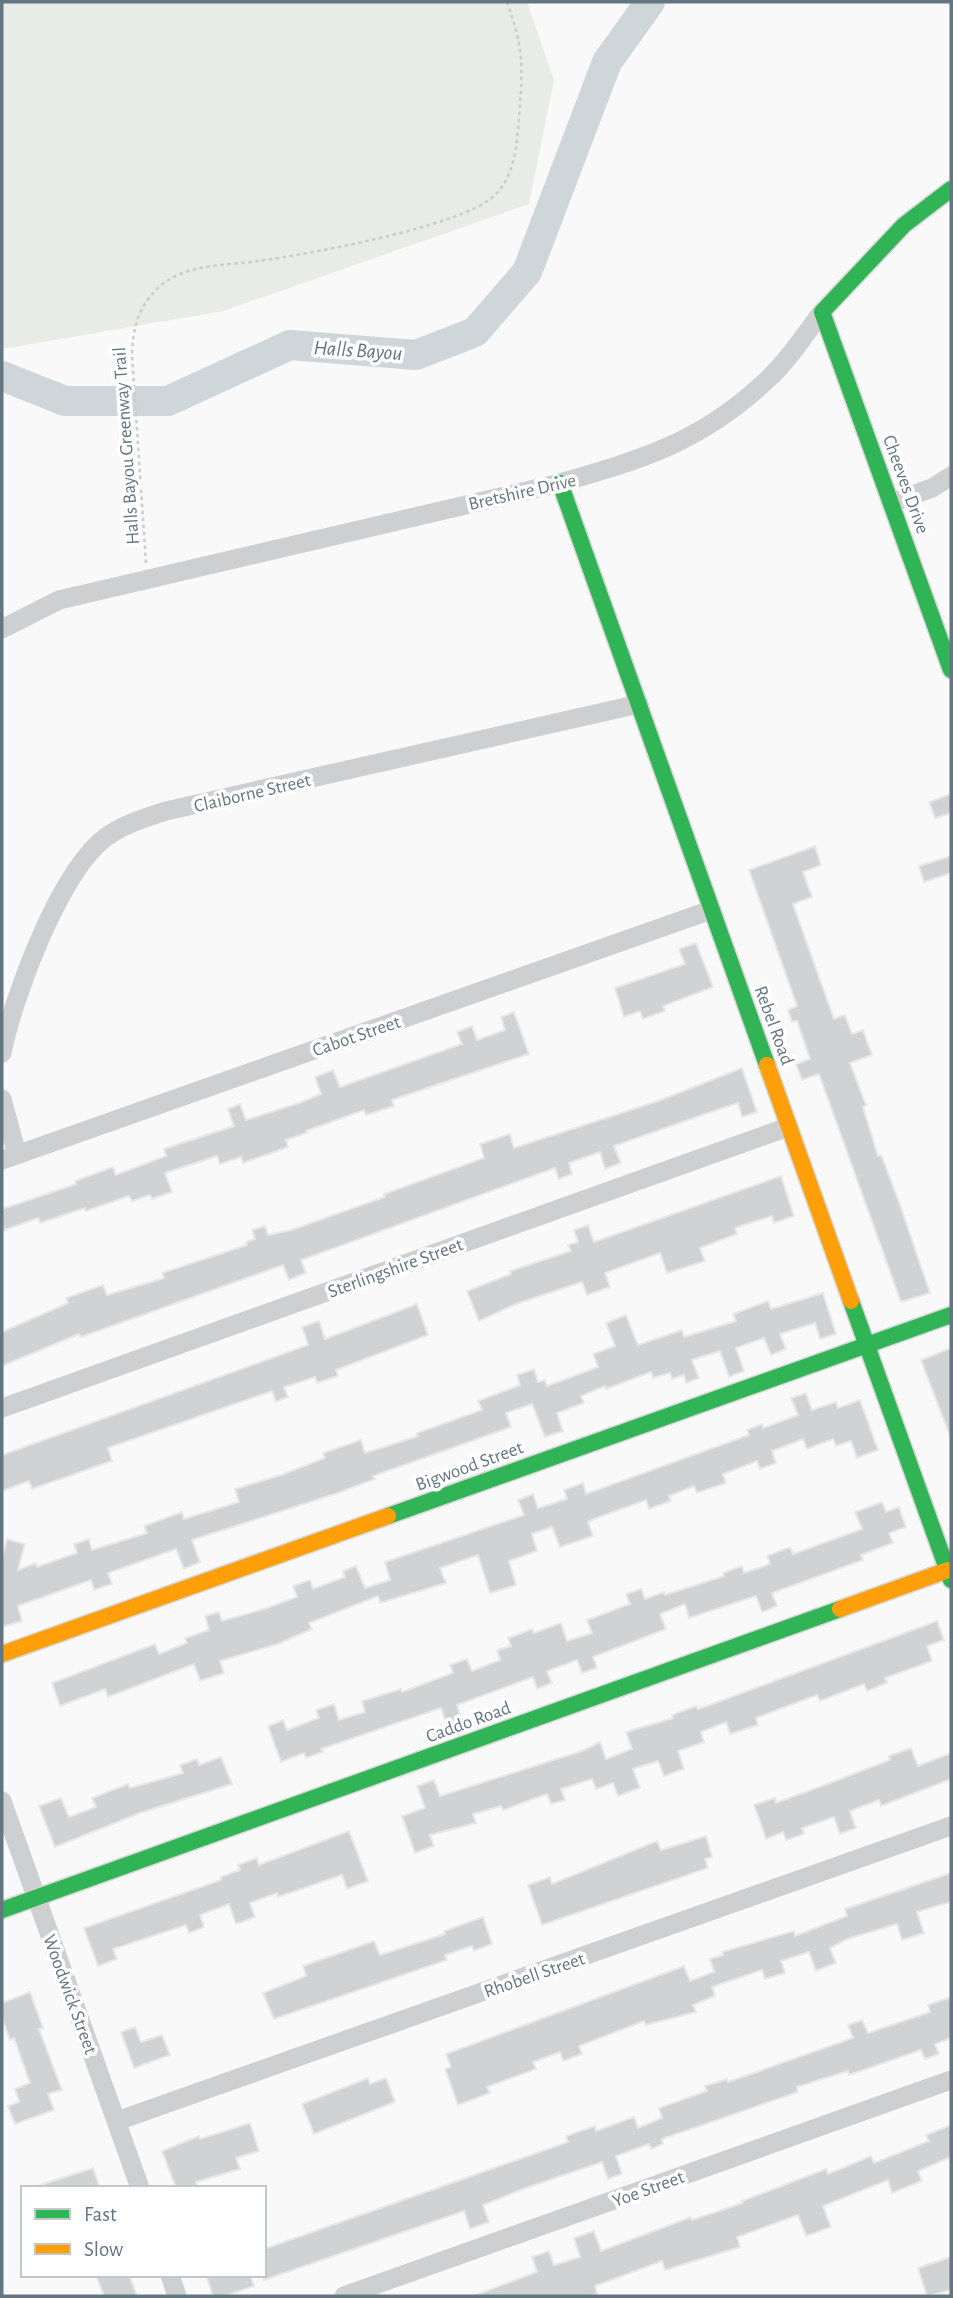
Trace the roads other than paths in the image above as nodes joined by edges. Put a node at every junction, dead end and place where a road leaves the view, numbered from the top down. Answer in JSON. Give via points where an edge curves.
{"nodes":[{"id":1,"x":951,"y":189,"type":"edge"},
{"id":2,"x":822,"y":312,"type":"junction"},
{"id":3,"x":951,"y":476,"type":"edge"},
{"id":4,"x":560,"y":484,"type":"junction"},
{"id":5,"x":891,"y":503,"type":"junction"},
{"id":6,"x":2,"y":629,"type":"edge"},
{"id":7,"x":951,"y":670,"type":"edge"},
{"id":8,"x":639,"y":704,"type":"junction"},
{"id":9,"x":711,"y":910,"type":"junction"},
{"id":10,"x":2,"y":1053,"type":"edge"},
{"id":11,"x":2,"y":1099,"type":"edge"},
{"id":12,"x":788,"y":1127,"type":"junction"},
{"id":13,"x":9,"y":1157,"type":"edge"},
{"id":14,"x":951,"y":1315,"type":"edge"},
{"id":15,"x":867,"y":1345,"type":"junction"},
{"id":16,"x":2,"y":1408,"type":"edge"},
{"id":17,"x":949,"y":1575,"type":"edge"},
{"id":18,"x":2,"y":1654,"type":"edge"},
{"id":19,"x":2,"y":1801,"type":"edge"},
{"id":20,"x":951,"y":1826,"type":"edge"},
{"id":21,"x":36,"y":1898,"type":"junction"},
{"id":22,"x":2,"y":1910,"type":"edge"},
{"id":23,"x":951,"y":2080,"type":"edge"},
{"id":24,"x":117,"y":2121,"type":"junction"},
{"id":25,"x":139,"y":2186,"type":"edge"},
{"id":26,"x":171,"y":2277,"type":"edge"},
{"id":27,"x":177,"y":2296,"type":"edge"},
{"id":28,"x":344,"y":2296,"type":"edge"}],
"edges":[{"from":1,"to":2,"type":"street","name":"Bretshire Drive","via":[[904,225]]},
{"from":2,"to":4,"type":"street","name":"Bretshire Drive","via":[[769,378],[699,433],[642,460]]},
{"from":2,"to":5,"type":"street","name":"Cheeves Drive"},
{"from":3,"to":5,"type":"street"},
{"from":4,"to":6,"type":"street","name":"Bretshire Drive","via":[[147,577],[59,600]]},
{"from":4,"to":8,"type":"street","name":"Rebel Road"},
{"from":5,"to":7,"type":"street","name":"Cheeves Drive"},
{"from":8,"to":9,"type":"street","name":"Rebel Road"},
{"from":8,"to":10,"type":"street","name":"Claiborne Street","via":[[135,821],[106,838],[66,883],[9,1017]]},
{"from":9,"to":12,"type":"street","name":"Rebel Road"},
{"from":9,"to":13,"type":"street","name":"Cabot Street"},
{"from":11,"to":13,"type":"street"},
{"from":12,"to":15,"type":"street","name":"Rebel Road"},
{"from":12,"to":16,"type":"street","name":"Sterlingshire Street"},
{"from":14,"to":15,"type":"street","name":"Bigwood Street"},
{"from":15,"to":17,"type":"street","name":"Rebel Road"},
{"from":15,"to":18,"type":"street","name":"Bigwood Street"},
{"from":17,"to":21,"type":"street","name":"Caddo Road"},
{"from":19,"to":21,"type":"street","name":"Woodwick Street"},
{"from":20,"to":24,"type":"street","name":"Rhobell Street"},
{"from":21,"to":22,"type":"street","name":"Caddo Road"},
{"from":21,"to":24,"type":"street","name":"Woodwick Street"},
{"from":23,"to":28,"type":"street","name":"Yoe Street"},
{"from":24,"to":25,"type":"street","name":"Woodwick Street"},
{"from":26,"to":27,"type":"street"}]}
